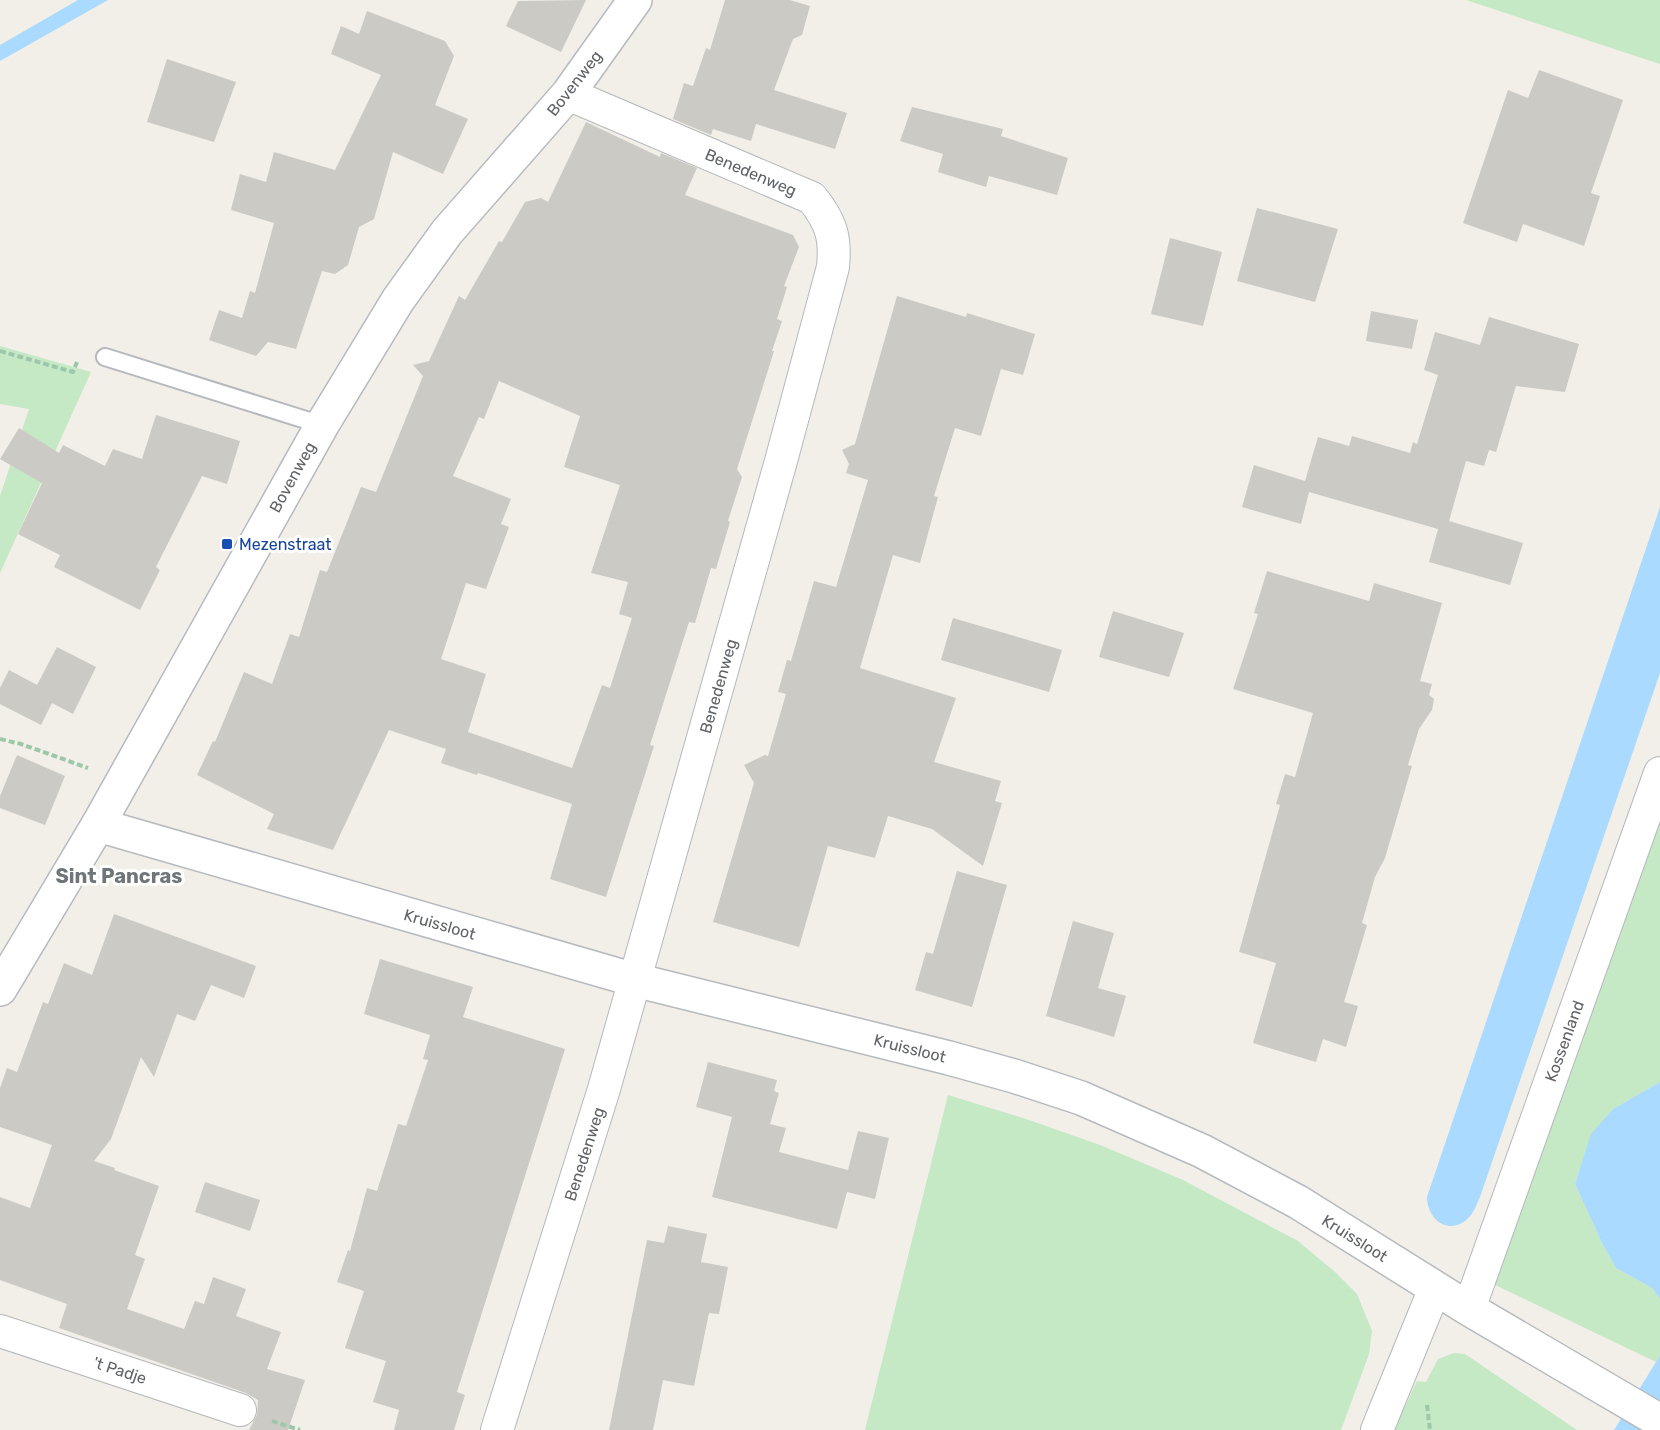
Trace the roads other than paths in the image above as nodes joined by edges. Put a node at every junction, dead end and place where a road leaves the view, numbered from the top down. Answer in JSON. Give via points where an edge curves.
{"nodes":[{"id":1,"x":635,"y":0,"type":"edge"},
{"id":2,"x":567,"y":94,"type":"junction"},
{"id":3,"x":105,"y":357,"type":"road end"},
{"id":4,"x":322,"y":425,"type":"junction"},
{"id":5,"x":1660,"y":773,"type":"edge"},
{"id":6,"x":98,"y":825,"type":"junction"},
{"id":7,"x":635,"y":980,"type":"junction"},
{"id":8,"x":0,"y":989,"type":"edge"},
{"id":9,"x":1435,"y":1288,"type":"junction"},
{"id":10,"x":1469,"y":1309,"type":"junction"},
{"id":11,"x":0,"y":1331,"type":"edge"},
{"id":12,"x":240,"y":1410,"type":"dead end"},
{"id":13,"x":1660,"y":1421,"type":"edge"},
{"id":14,"x":497,"y":1430,"type":"edge"},
{"id":15,"x":1377,"y":1430,"type":"edge"}],
"edges":[{"from":1,"to":2,"type":"street","name":"Bovenweg"},
{"from":2,"to":4,"type":"street","name":"Bovenweg","via":[[418,270]]},
{"from":2,"to":7,"type":"street","name":"Benedenweg","via":[[812,198],[826,216],[834,248],[830,277],[781,461]]},
{"from":3,"to":4,"type":"lane"},
{"from":4,"to":6,"type":"street","name":"Bovenweg"},
{"from":5,"to":10,"type":"street","name":"Kossenland"},
{"from":6,"to":7,"type":"street","name":"Kruissloot"},
{"from":6,"to":8,"type":"street","name":"Bovenweg"},
{"from":7,"to":9,"type":"street","name":"Kruissloot","via":[[949,1058],[1081,1098],[1243,1172]]},
{"from":7,"to":14,"type":"street","name":"Benedenweg"},
{"from":9,"to":10,"type":"street","name":"Kruissloot"},
{"from":9,"to":15,"type":"street"},
{"from":10,"to":13,"type":"street","name":"Kruissloot"},
{"from":11,"to":12,"type":"street","name":"'t Padje"}]}
